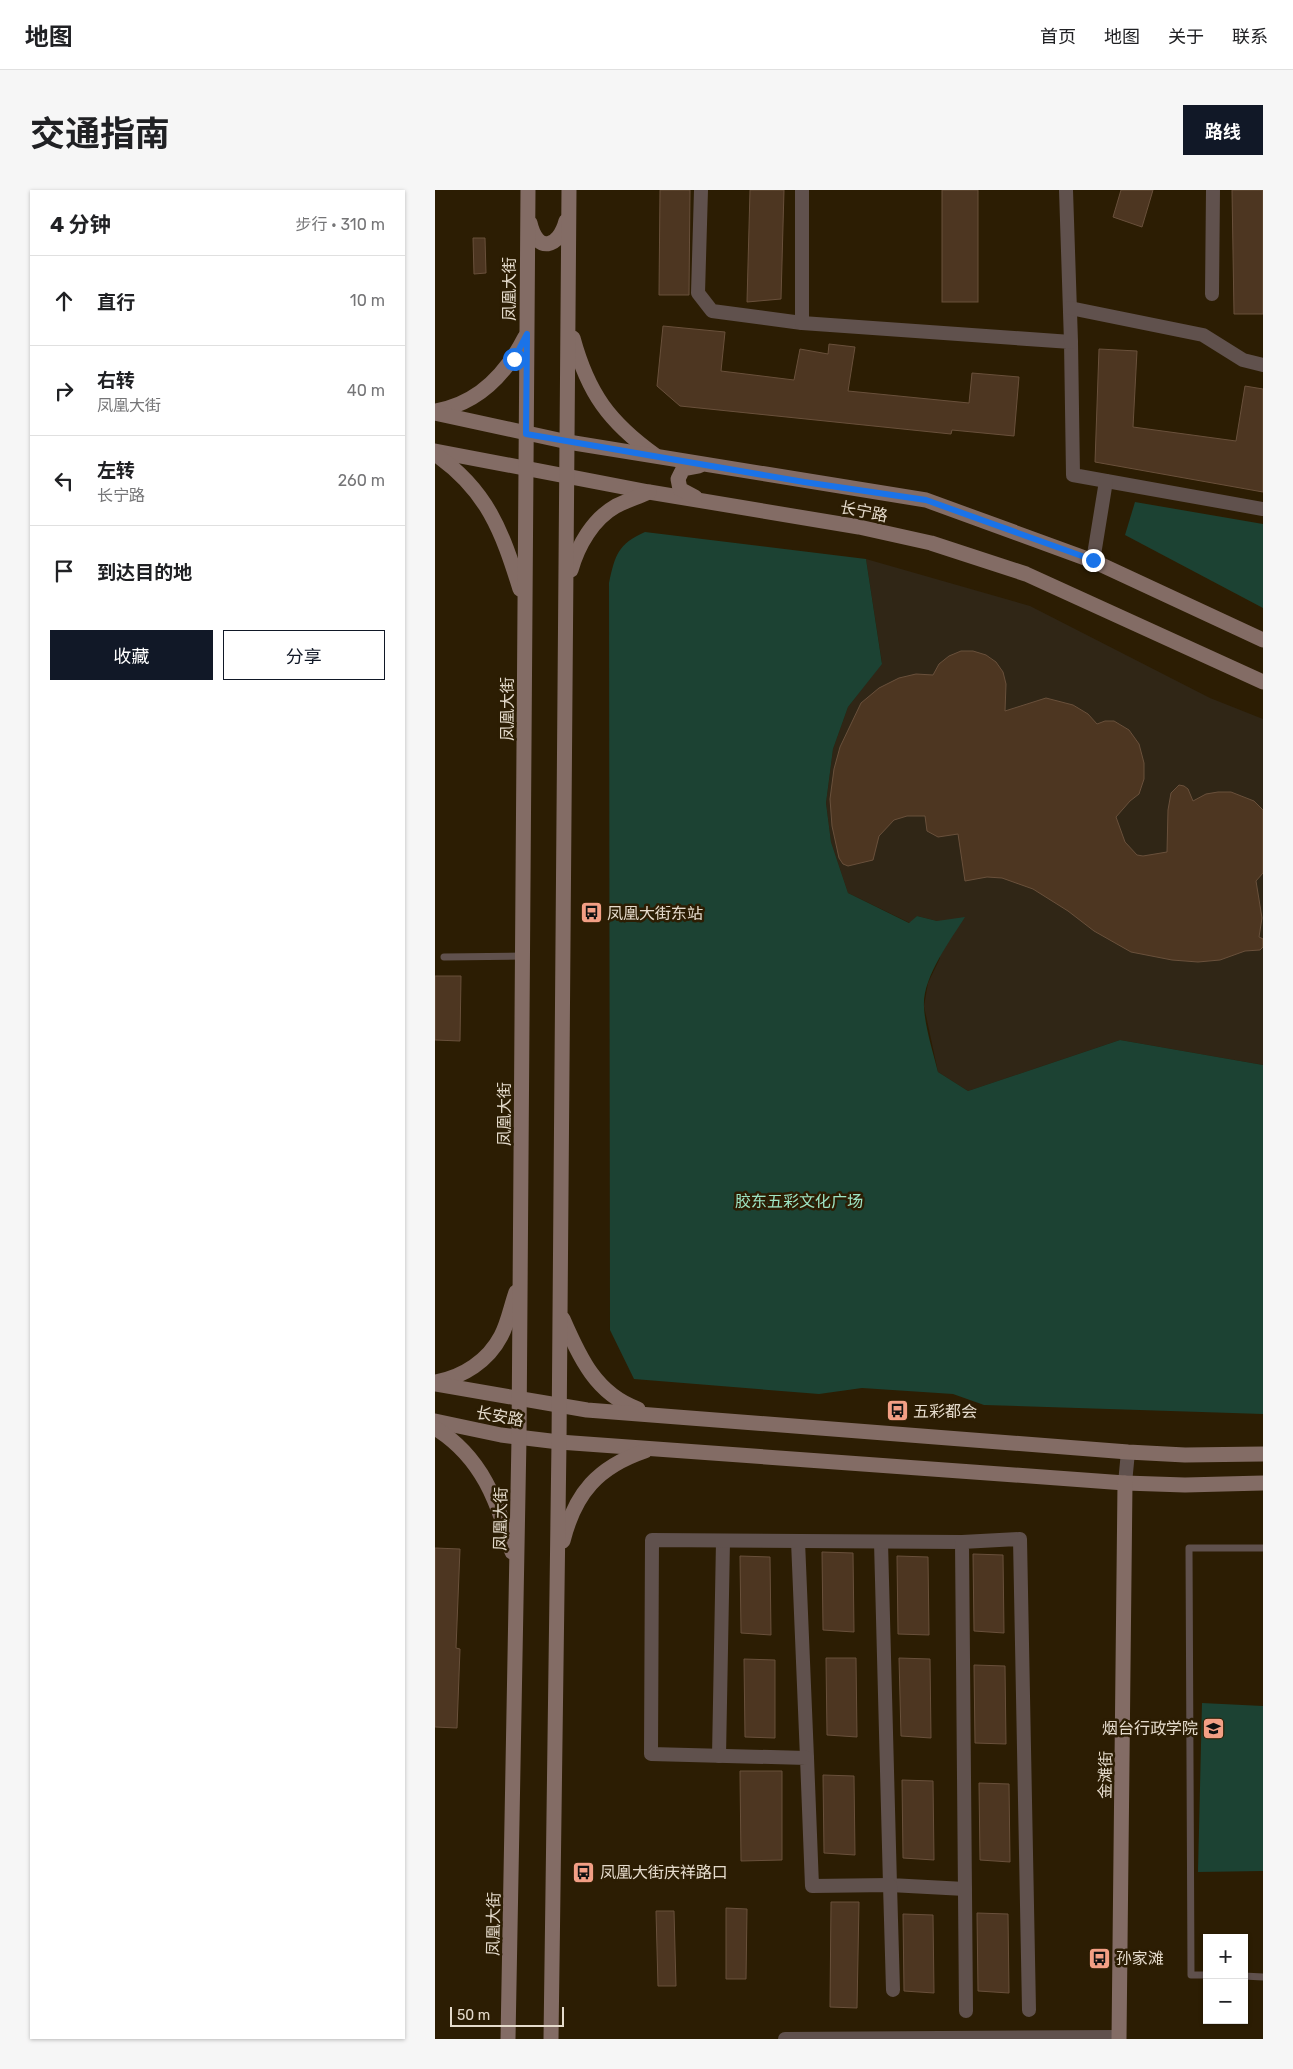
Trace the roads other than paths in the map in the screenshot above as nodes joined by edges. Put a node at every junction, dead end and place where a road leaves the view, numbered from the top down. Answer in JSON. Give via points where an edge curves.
{"nodes":[{"id":1,"x":528,"y":190,"type":"edge"},
{"id":2,"x":569,"y":190,"type":"edge"},
{"id":3,"x":701,"y":190,"type":"edge"},
{"id":4,"x":802,"y":190,"type":"edge"},
{"id":5,"x":1066,"y":190,"type":"edge"},
{"id":6,"x":1213,"y":190,"type":"edge"},
{"id":7,"x":528,"y":209,"type":"junction"},
{"id":8,"x":569,"y":209,"type":"junction"},
{"id":9,"x":1212,"y":294,"type":"dead end"},
{"id":10,"x":1070,"y":308,"type":"junction"},
{"id":11,"x":568,"y":318,"type":"junction"},
{"id":12,"x":802,"y":322,"type":"junction"},
{"id":13,"x":527,"y":334,"type":"junction"},
{"id":14,"x":1071,"y":342,"type":"junction"},
{"id":15,"x":1263,"y":365,"type":"edge"},
{"id":16,"x":435,"y":412,"type":"edge"},
{"id":17,"x":526,"y":434,"type":"junction"},
{"id":18,"x":567,"y":442,"type":"junction"},
{"id":19,"x":435,"y":453,"type":"edge"},
{"id":20,"x":658,"y":457,"type":"junction"},
{"id":21,"x":710,"y":466,"type":"junction"},
{"id":22,"x":526,"y":468,"type":"junction"},
{"id":23,"x":567,"y":476,"type":"junction"},
{"id":24,"x":1106,"y":481,"type":"junction"},
{"id":25,"x":649,"y":492,"type":"junction"},
{"id":26,"x":707,"y":502,"type":"junction"},
{"id":27,"x":1263,"y":509,"type":"edge"},
{"id":28,"x":1093,"y":560,"type":"junction"},
{"id":29,"x":566,"y":586,"type":"junction"},
{"id":30,"x":525,"y":604,"type":"junction"},
{"id":31,"x":1263,"y":640,"type":"edge"},
{"id":32,"x":1263,"y":682,"type":"edge"},
{"id":33,"x":444,"y":956,"type":"dead end"},
{"id":34,"x":523,"y":956,"type":"junction"},
{"id":35,"x":520,"y":1278,"type":"junction"},
{"id":36,"x":560,"y":1314,"type":"junction"},
{"id":37,"x":435,"y":1383,"type":"edge"},
{"id":38,"x":520,"y":1398,"type":"junction"},
{"id":39,"x":559,"y":1405,"type":"junction"},
{"id":40,"x":653,"y":1415,"type":"junction"},
{"id":41,"x":435,"y":1421,"type":"edge"},
{"id":42,"x":435,"y":1428,"type":"edge"},
{"id":43,"x":519,"y":1438,"type":"junction"},
{"id":44,"x":559,"y":1442,"type":"junction"},
{"id":45,"x":652,"y":1449,"type":"junction"},
{"id":46,"x":1128,"y":1452,"type":"junction"},
{"id":47,"x":1263,"y":1454,"type":"edge"},
{"id":48,"x":1125,"y":1483,"type":"junction"},
{"id":49,"x":1263,"y":1483,"type":"edge"},
{"id":50,"x":723,"y":1541,"type":"junction"},
{"id":51,"x":798,"y":1541,"type":"junction"},
{"id":52,"x":881,"y":1542,"type":"junction"},
{"id":53,"x":962,"y":1542,"type":"junction"},
{"id":54,"x":1263,"y":1548,"type":"edge"},
{"id":55,"x":558,"y":1560,"type":"junction"},
{"id":56,"x":517,"y":1569,"type":"junction"},
{"id":57,"x":719,"y":1756,"type":"junction"},
{"id":58,"x":807,"y":1758,"type":"junction"},
{"id":59,"x":890,"y":1885,"type":"junction"},
{"id":60,"x":965,"y":1889,"type":"junction"},
{"id":61,"x":1203,"y":1975,"type":"edge"},
{"id":62,"x":1248,"y":1976,"type":"edge"},
{"id":63,"x":1263,"y":1977,"type":"edge"},
{"id":64,"x":893,"y":1990,"type":"dead end"},
{"id":65,"x":1029,"y":2010,"type":"dead end"},
{"id":66,"x":966,"y":2011,"type":"dead end"},
{"id":67,"x":1119,"y":2038,"type":"edge"},
{"id":68,"x":508,"y":2039,"type":"edge"},
{"id":69,"x":551,"y":2039,"type":"edge"},
{"id":70,"x":785,"y":2039,"type":"edge"}],
"edges":[{"from":1,"to":7,"type":"main road","name":"凤凰大街"},
{"from":2,"to":8,"type":"main road"},
{"from":3,"to":12,"type":"street","via":[[698,293],[712,311]]},
{"from":4,"to":12,"type":"street"},
{"from":5,"to":10,"type":"street"},
{"from":6,"to":9,"type":"street"},
{"from":7,"to":8,"type":"main road","via":[[531,226],[537,240],[543,244],[550,244],[561,236]]},
{"from":7,"to":13,"type":"main road","name":"凤凰大街"},
{"from":8,"to":11,"type":"main road"},
{"from":10,"to":14,"type":"street"},
{"from":10,"to":15,"type":"street","via":[[1203,335],[1243,360]]},
{"from":11,"to":18,"type":"main road"},
{"from":11,"to":20,"type":"main road","via":[[589,384],[629,436]]},
{"from":12,"to":14,"type":"street"},
{"from":13,"to":16,"type":"main road","via":[[514,359],[487,389],[467,401]]},
{"from":13,"to":17,"type":"main road","name":"凤凰大街"},
{"from":14,"to":24,"type":"street","via":[[1073,475]]},
{"from":16,"to":17,"type":"main road","name":"长宁路"},
{"from":17,"to":18,"type":"main road","name":"长宁路"},
{"from":17,"to":22,"type":"main road","name":"凤凰大街"},
{"from":18,"to":20,"type":"main road","name":"长宁路"},
{"from":18,"to":23,"type":"main road"},
{"from":19,"to":22,"type":"main road","name":"长宁路"},
{"from":19,"to":30,"type":"main road","via":[[488,506],[510,557]]},
{"from":20,"to":21,"type":"main road","name":"长宁路"},
{"from":21,"to":26,"type":"main road","via":[[683,469],[678,484],[683,492]]},
{"from":21,"to":28,"type":"main road","name":"长宁路","via":[[926,500]]},
{"from":22,"to":23,"type":"main road","name":"长宁路"},
{"from":22,"to":30,"type":"main road","name":"凤凰大街"},
{"from":23,"to":25,"type":"main road","name":"长宁路"},
{"from":23,"to":29,"type":"main road"},
{"from":24,"to":27,"type":"street"},
{"from":24,"to":28,"type":"street"},
{"from":25,"to":26,"type":"main road","name":"长宁路"},
{"from":25,"to":29,"type":"main road","via":[[615,507],[599,519],[575,556]]},
{"from":26,"to":32,"type":"main road","name":"长宁路","via":[[859,527],[931,543],[1026,574]]},
{"from":28,"to":31,"type":"main road","name":"长宁路"},
{"from":29,"to":36,"type":"main road"},
{"from":30,"to":34,"type":"main road","name":"凤凰大街"},
{"from":33,"to":34,"type":"lane"},
{"from":34,"to":35,"type":"main road","name":"凤凰大街"},
{"from":35,"to":37,"type":"main road","via":[[501,1336],[488,1356],[450,1379]]},
{"from":35,"to":38,"type":"main road","name":"凤凰大街"},
{"from":36,"to":39,"type":"main road"},
{"from":36,"to":40,"type":"main road","via":[[592,1375],[607,1392],[623,1404]]},
{"from":37,"to":38,"type":"main road","name":"长安路"},
{"from":38,"to":39,"type":"main road","name":"长安路"},
{"from":38,"to":43,"type":"main road","name":"凤凰大街"},
{"from":39,"to":40,"type":"main road","name":"长安路"},
{"from":39,"to":44,"type":"main road"},
{"from":40,"to":46,"type":"main road","name":"长安路"},
{"from":41,"to":43,"type":"main road","name":"长安路"},
{"from":42,"to":56,"type":"main road","via":[[452,1438],[483,1475],[501,1513]]},
{"from":43,"to":44,"type":"main road","name":"长安路"},
{"from":43,"to":56,"type":"main road","name":"凤凰大街"},
{"from":44,"to":45,"type":"main road","name":"长安路"},
{"from":44,"to":55,"type":"main road"},
{"from":45,"to":48,"type":"main road","name":"长安路"},
{"from":45,"to":55,"type":"main road","via":[[627,1457],[604,1470],[581,1496],[567,1527]]},
{"from":46,"to":47,"type":"main road","name":"长安路","via":[[1185,1456]]},
{"from":46,"to":48,"type":"street","name":"金滩街"},
{"from":48,"to":49,"type":"main road","name":"长安路","via":[[1185,1486]]},
{"from":48,"to":67,"type":"main road","name":"金滩街"},
{"from":50,"to":51,"type":"street"},
{"from":50,"to":57,"type":"street"},
{"from":50,"to":57,"type":"street","via":[[652,1540],[651,1754]]},
{"from":51,"to":52,"type":"street"},
{"from":51,"to":58,"type":"street"},
{"from":52,"to":53,"type":"street"},
{"from":52,"to":59,"type":"street"},
{"from":53,"to":60,"type":"street"},
{"from":53,"to":65,"type":"street","via":[[1020,1539]]},
{"from":54,"to":61,"type":"lane","via":[[1189,1548],[1191,1975]]},
{"from":55,"to":69,"type":"main road"},
{"from":56,"to":68,"type":"main road","name":"凤凰大街"},
{"from":57,"to":58,"type":"street"},
{"from":58,"to":59,"type":"street","via":[[812,1886]]},
{"from":59,"to":60,"type":"street"},
{"from":59,"to":64,"type":"street"},
{"from":60,"to":66,"type":"street"},
{"from":62,"to":63,"type":"lane"},
{"from":67,"to":70,"type":"street"}]}
